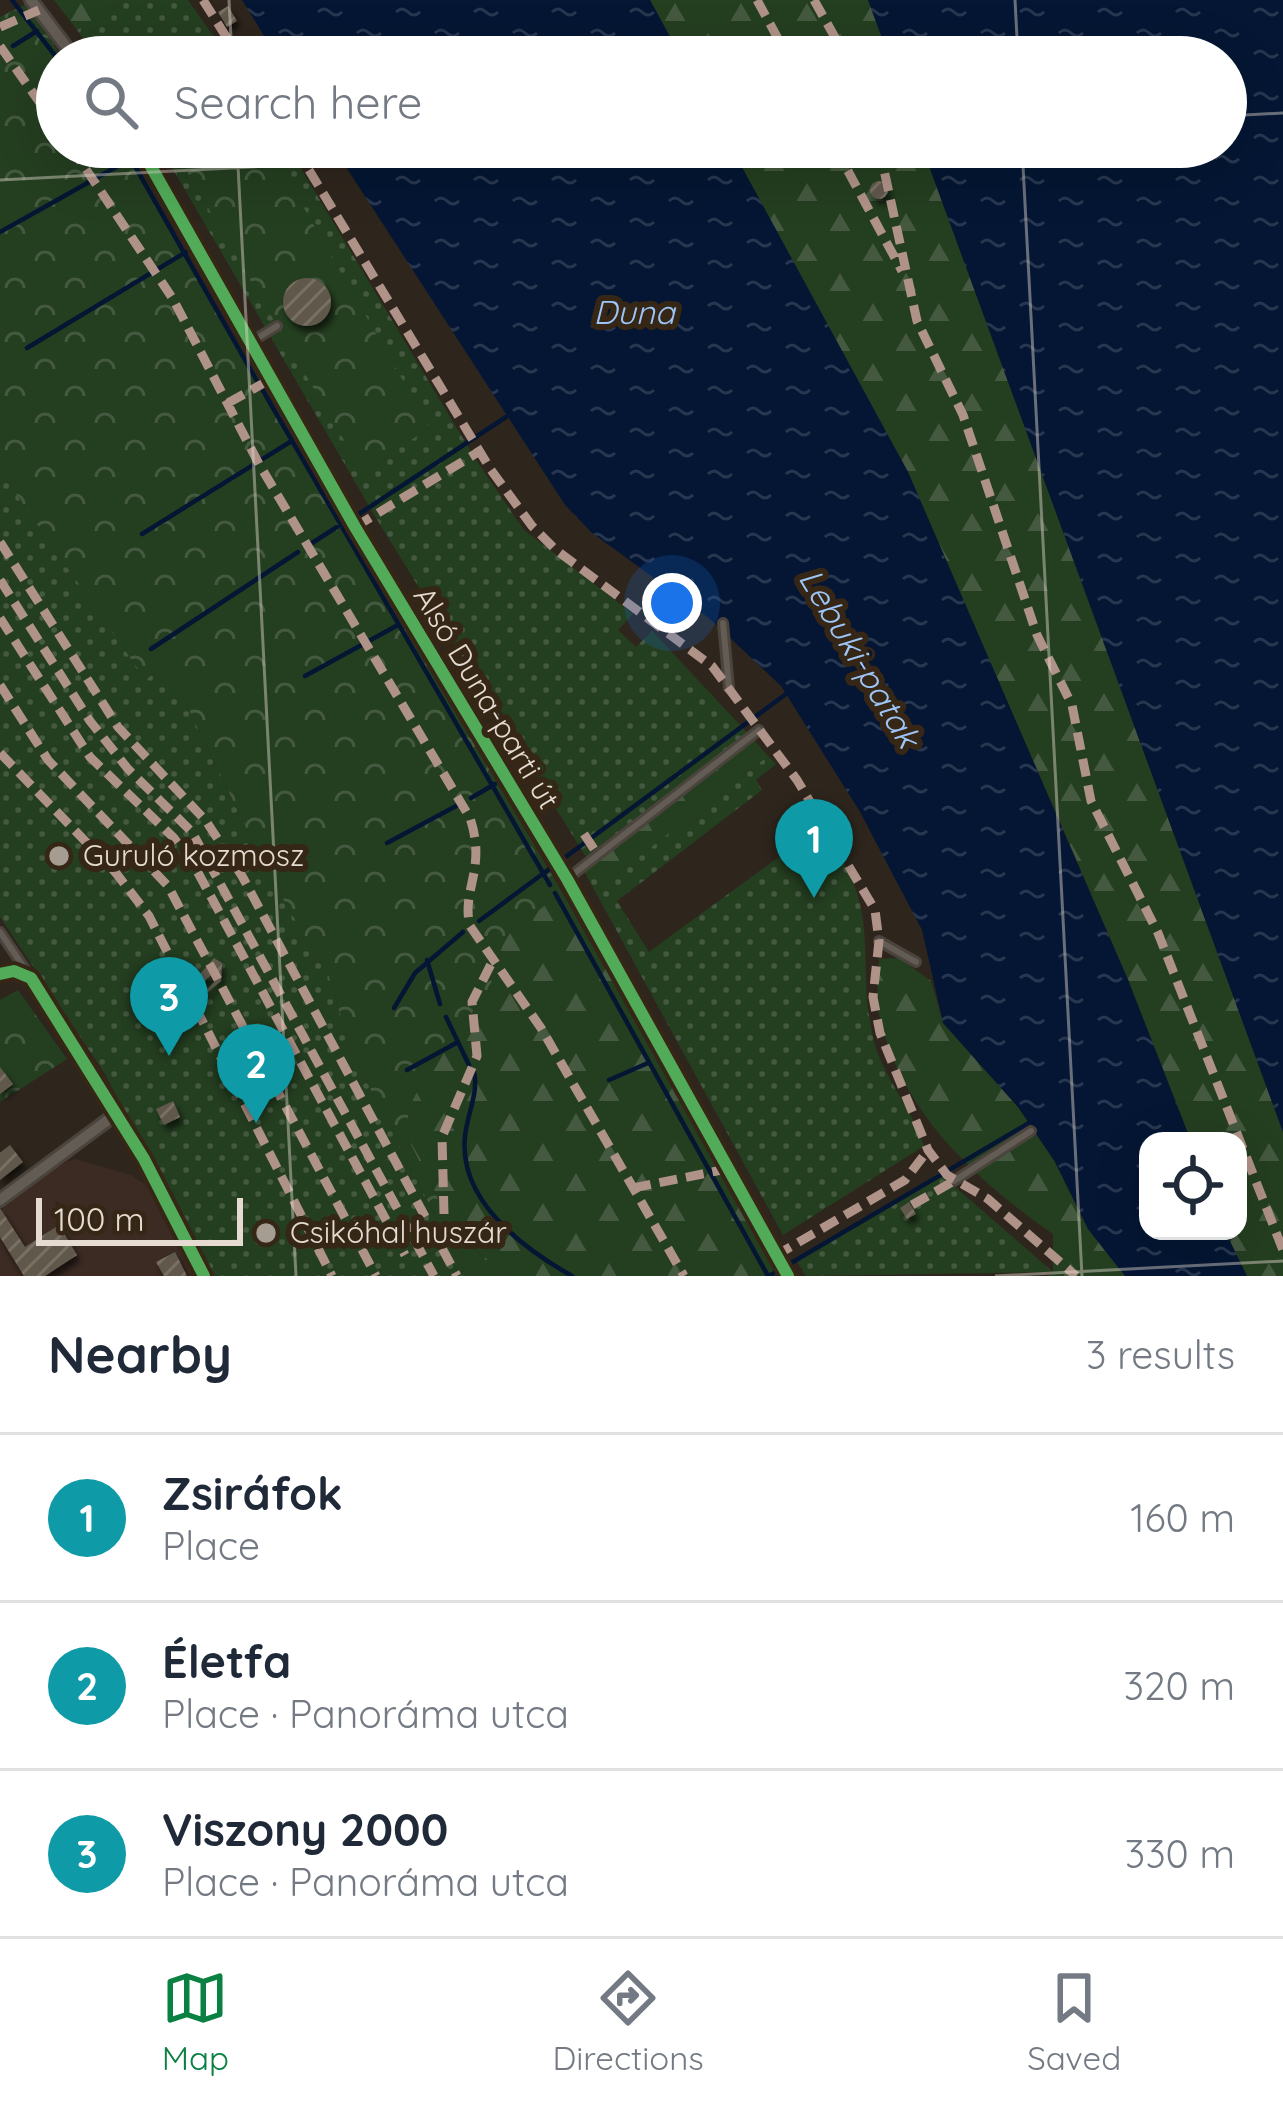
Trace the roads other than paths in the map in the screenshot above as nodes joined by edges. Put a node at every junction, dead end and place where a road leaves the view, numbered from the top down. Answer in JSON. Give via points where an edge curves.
{"nodes":[{"id":1,"x":31,"y":0,"type":"edge"},
{"id":2,"x":58,"y":36,"type":"edge"},
{"id":3,"x":152,"y":168,"type":"edge"},
{"id":4,"x":277,"y":326,"type":"dead end"},
{"id":5,"x":251,"y":342,"type":"junction"},
{"id":6,"x":723,"y":623,"type":"dead end"},
{"id":7,"x":729,"y":688,"type":"dead end"},
{"id":8,"x":759,"y":730,"type":"dead end"},
{"id":9,"x":561,"y":869,"type":"junction"},
{"id":10,"x":0,"y":932,"type":"edge"},
{"id":11,"x":879,"y":941,"type":"dead end"},
{"id":12,"x":916,"y":962,"type":"dead end"},
{"id":13,"x":0,"y":974,"type":"edge"},
{"id":14,"x":31,"y":978,"type":"junction"},
{"id":15,"x":116,"y":1114,"type":"junction"},
{"id":16,"x":1030,"y":1131,"type":"dead end"},
{"id":17,"x":954,"y":1181,"type":"dead end"},
{"id":18,"x":0,"y":1200,"type":"edge"},
{"id":19,"x":784,"y":1270,"type":"edge"},
{"id":20,"x":204,"y":1276,"type":"edge"}],
"edges":[{"from":1,"to":2,"type":"street"},
{"from":3,"to":5,"type":"street","name":"Alsó Duna-parti út"},
{"from":4,"to":5,"type":"lane"},
{"from":5,"to":9,"type":"street","name":"Alsó Duna-parti út"},
{"from":6,"to":7,"type":"lane"},
{"from":8,"to":9,"type":"lane"},
{"from":9,"to":19,"type":"street","name":"Alsó Duna-parti út"},
{"from":10,"to":14,"type":"lane"},
{"from":11,"to":12,"type":"lane"},
{"from":13,"to":14,"type":"street"},
{"from":14,"to":15,"type":"street"},
{"from":15,"to":18,"type":"street"},
{"from":15,"to":20,"type":"street"},
{"from":16,"to":17,"type":"lane"}]}
